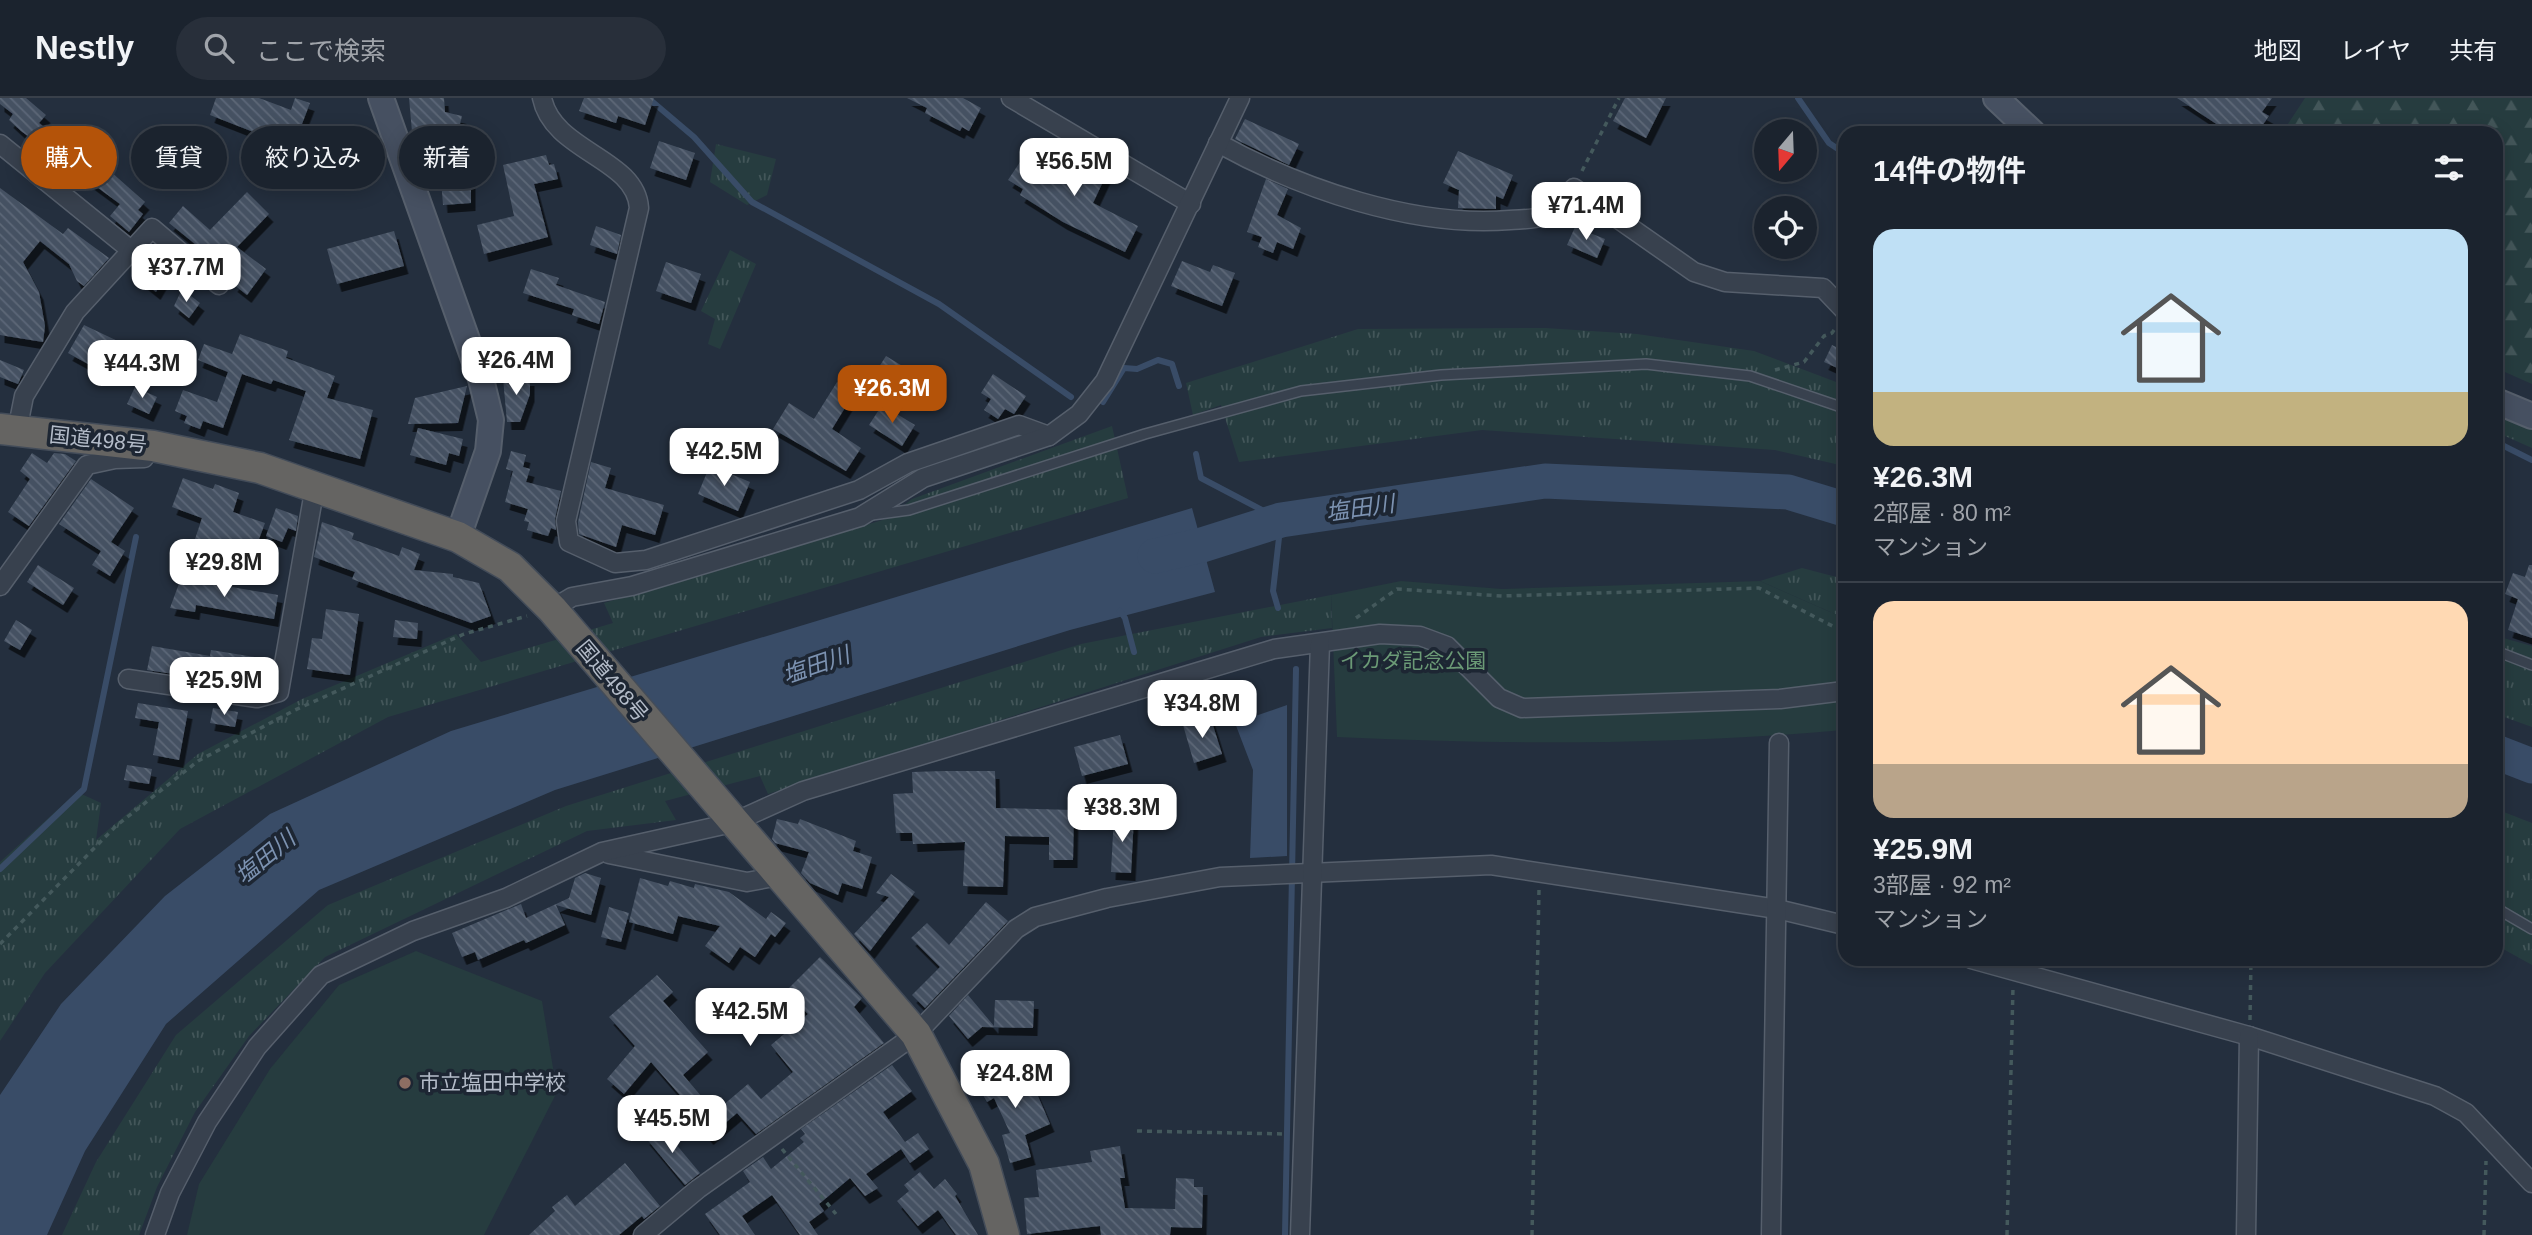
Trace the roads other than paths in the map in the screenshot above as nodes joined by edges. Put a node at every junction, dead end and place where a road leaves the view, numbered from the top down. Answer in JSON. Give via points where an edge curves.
{"nodes":[{"id":1,"x":381,"y":98,"type":"edge"},
{"id":2,"x":542,"y":98,"type":"edge"},
{"id":3,"x":1011,"y":98,"type":"edge"},
{"id":4,"x":1240,"y":98,"type":"edge"},
{"id":5,"x":1996,"y":98,"type":"edge"},
{"id":6,"x":2026,"y":126,"type":"edge"},
{"id":7,"x":1217,"y":143,"type":"junction"},
{"id":8,"x":0,"y":144,"type":"edge"},
{"id":9,"x":1191,"y":204,"type":"junction"},
{"id":10,"x":132,"y":251,"type":"junction"},
{"id":11,"x":219,"y":285,"type":"dead end"},
{"id":12,"x":1838,"y":312,"type":"edge"},
{"id":13,"x":2503,"y":404,"type":"edge"},
{"id":14,"x":1838,"y":406,"type":"edge"},
{"id":15,"x":2532,"y":416,"type":"edge"},
{"id":16,"x":9,"y":430,"type":"edge"},
{"id":17,"x":1049,"y":436,"type":"junction"},
{"id":18,"x":153,"y":446,"type":"junction"},
{"id":19,"x":315,"y":486,"type":"junction"},
{"id":20,"x":860,"y":517,"type":"junction"},
{"id":21,"x":458,"y":537,"type":"junction"},
{"id":22,"x":0,"y":586,"type":"edge"},
{"id":23,"x":552,"y":609,"type":"junction"},
{"id":24,"x":1320,"y":643,"type":"junction"},
{"id":25,"x":2503,"y":654,"type":"edge"},
{"id":26,"x":2532,"y":665,"type":"edge"},
{"id":27,"x":128,"y":679,"type":"dead end"},
{"id":28,"x":1838,"y":692,"type":"edge"},
{"id":29,"x":1779,"y":743,"type":"dead end"},
{"id":30,"x":732,"y":823,"type":"junction"},
{"id":31,"x":602,"y":852,"type":"junction"},
{"id":32,"x":1300,"y":873,"type":"junction"},
{"id":33,"x":779,"y":876,"type":"junction"},
{"id":34,"x":1777,"y":909,"type":"junction"},
{"id":35,"x":2503,"y":912,"type":"edge"},
{"id":36,"x":1838,"y":924,"type":"edge"},
{"id":37,"x":2532,"y":929,"type":"edge"},
{"id":38,"x":1995,"y":966,"type":"edge"},
{"id":39,"x":916,"y":1034,"type":"junction"},
{"id":40,"x":2249,"y":1036,"type":"junction"},
{"id":41,"x":2532,"y":1183,"type":"edge"},
{"id":42,"x":155,"y":1235,"type":"edge"},
{"id":43,"x":643,"y":1235,"type":"edge"},
{"id":44,"x":1004,"y":1235,"type":"edge"},
{"id":45,"x":1300,"y":1235,"type":"edge"},
{"id":46,"x":1771,"y":1235,"type":"edge"},
{"id":47,"x":2246,"y":1235,"type":"edge"}],
"edges":[{"from":1,"to":21,"type":"main road","via":[[481,379],[491,420],[488,451]]},
{"from":2,"to":17,"type":"street","via":[[566,138],[626,178],[638,194],[566,521],[569,542],[615,563],[646,560],[859,491],[908,463],[1019,425]]},
{"from":3,"to":9,"type":"street"},
{"from":4,"to":7,"type":"street"},
{"from":5,"to":6,"type":"main road"},
{"from":7,"to":9,"type":"street"},
{"from":7,"to":12,"type":"street","via":[[1262,168],[1313,187],[1384,208],[1480,223],[1539,218],[1555,210],[1574,188],[1694,272],[1725,282],[1823,288]]},
{"from":8,"to":10,"type":"street"},
{"from":9,"to":17,"type":"street","via":[[1105,381],[1079,414]]},
{"from":10,"to":11,"type":"street","via":[[152,228]]},
{"from":10,"to":16,"type":"street","via":[[75,312],[24,396]]},
{"from":13,"to":15,"type":"main road"},
{"from":14,"to":20,"type":"lane","via":[[1750,376],[1646,364],[1441,375],[1301,391],[1145,434],[909,510]]},
{"from":16,"to":18,"type":"highway","name":"国道498号"},
{"from":17,"to":20,"type":"street","via":[[923,478]]},
{"from":18,"to":19,"type":"highway","name":"国道498号","via":[[260,468]]},
{"from":18,"to":22,"type":"street","via":[[144,458],[87,465]]},
{"from":19,"to":21,"type":"highway","name":"国道498号"},
{"from":19,"to":27,"type":"street","via":[[279,692],[257,698]]},
{"from":20,"to":23,"type":"street","via":[[632,586],[572,597]]},
{"from":21,"to":23,"type":"highway","name":"国道498号","via":[[510,567]]},
{"from":23,"to":30,"type":"highway","name":"国道498号"},
{"from":24,"to":28,"type":"street","via":[[1380,634],[1420,636],[1447,646],[1499,698],[1522,708],[1780,699]]},
{"from":24,"to":30,"type":"street","via":[[1274,649],[816,787]]},
{"from":24,"to":32,"type":"street"},
{"from":25,"to":26,"type":"lane"},
{"from":29,"to":34,"type":"street"},
{"from":30,"to":31,"type":"street"},
{"from":30,"to":33,"type":"highway","name":"国道498号"},
{"from":31,"to":33,"type":"street","via":[[747,882]]},
{"from":31,"to":42,"type":"street","via":[[506,898],[413,931],[321,975],[257,1046],[207,1122],[170,1193]]},
{"from":32,"to":34,"type":"street","via":[[1491,865]]},
{"from":32,"to":39,"type":"street","via":[[1220,877],[1035,917],[1016,929]]},
{"from":32,"to":45,"type":"street"},
{"from":33,"to":39,"type":"highway","name":"国道498号"},
{"from":34,"to":36,"type":"street"},
{"from":34,"to":46,"type":"street"},
{"from":35,"to":37,"type":"lane"},
{"from":38,"to":40,"type":"street"},
{"from":39,"to":43,"type":"street","via":[[698,1189]]},
{"from":39,"to":44,"type":"highway","name":"国道498号","via":[[984,1164]]},
{"from":40,"to":41,"type":"street","via":[[2435,1096],[2466,1113]]},
{"from":40,"to":47,"type":"street"}]}
